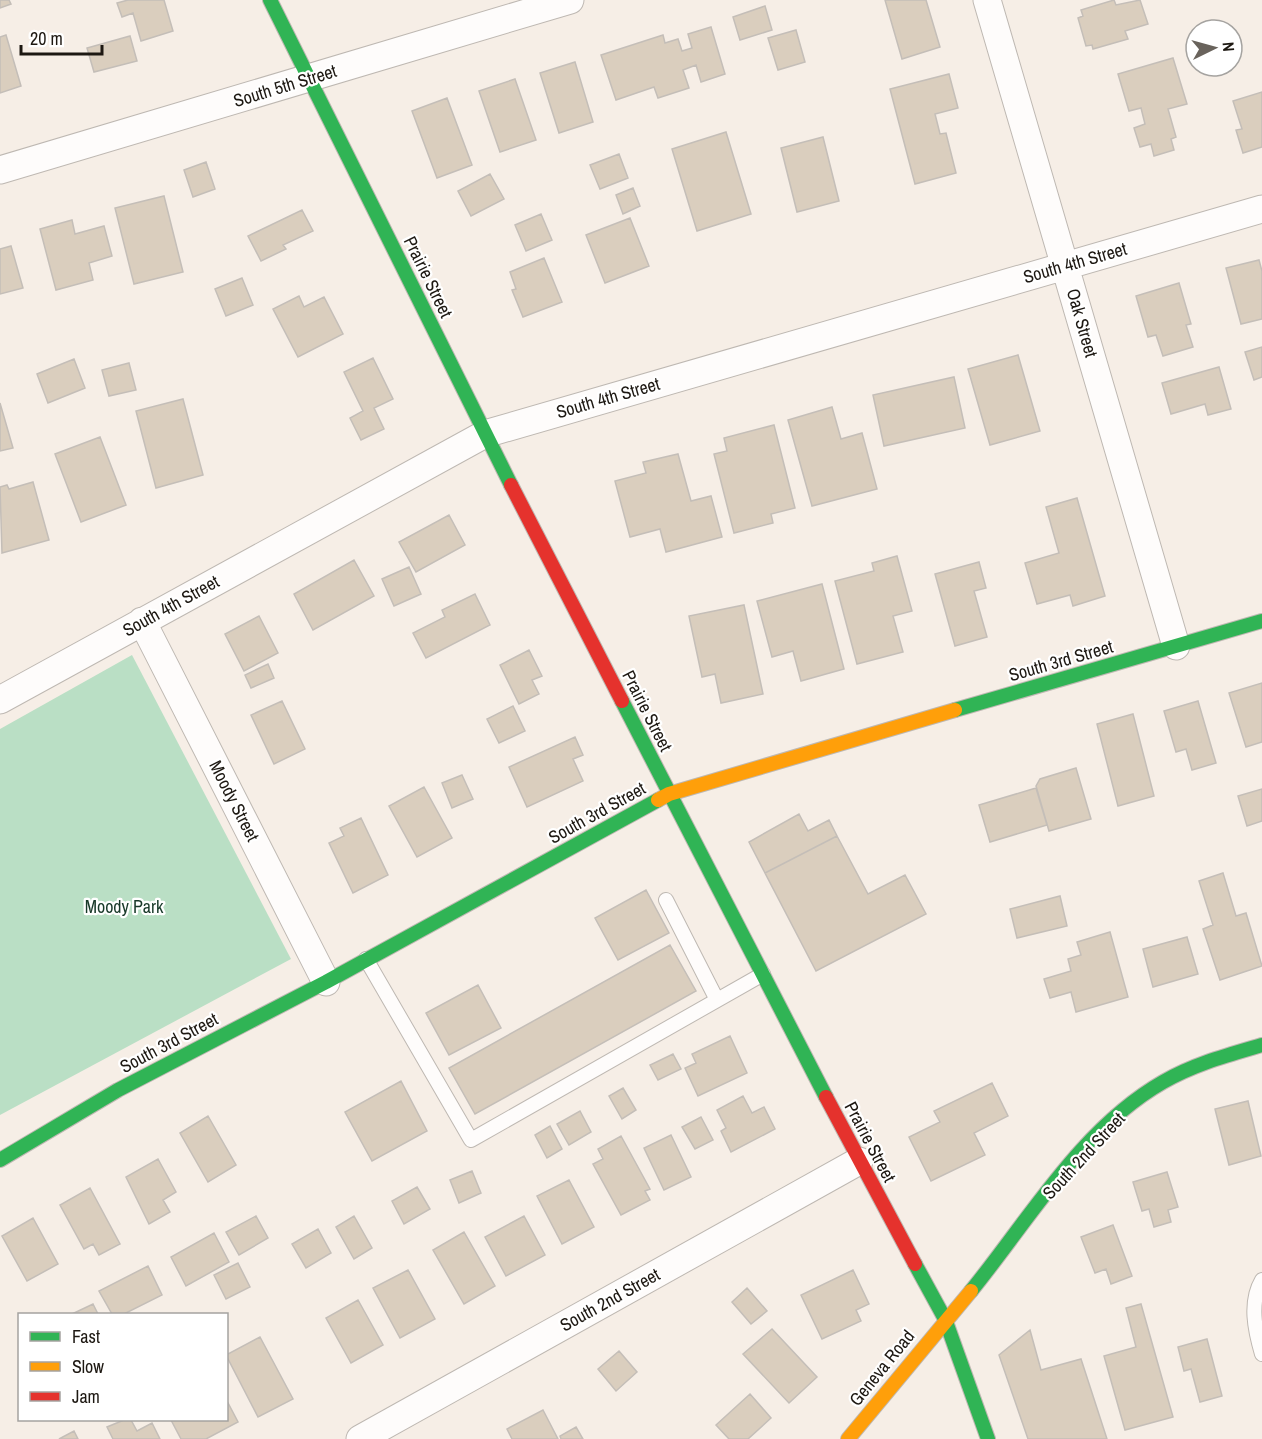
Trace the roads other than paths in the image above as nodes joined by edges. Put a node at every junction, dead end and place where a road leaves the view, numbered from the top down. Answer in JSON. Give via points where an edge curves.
{"nodes":[{"id":1,"x":270,"y":0,"type":"edge"},
{"id":2,"x":570,"y":0,"type":"edge"},
{"id":3,"x":987,"y":0,"type":"edge"},
{"id":4,"x":526,"y":6,"type":"edge"},
{"id":5,"x":310,"y":79,"type":"junction"},
{"id":6,"x":0,"y":170,"type":"edge"},
{"id":7,"x":1262,"y":209,"type":"edge"},
{"id":8,"x":1065,"y":266,"type":"junction"},
{"id":9,"x":485,"y":434,"type":"junction"},
{"id":10,"x":142,"y":621,"type":"junction"},
{"id":11,"x":1262,"y":621,"type":"edge"},
{"id":12,"x":1176,"y":646,"type":"junction"},
{"id":13,"x":0,"y":700,"type":"edge"},
{"id":14,"x":669,"y":794,"type":"junction"},
{"id":15,"x":666,"y":900,"type":"dead end"},
{"id":16,"x":366,"y":959,"type":"junction"},
{"id":17,"x":763,"y":974,"type":"junction"},
{"id":18,"x":326,"y":982,"type":"junction"},
{"id":19,"x":717,"y":1000,"type":"junction"},
{"id":20,"x":1262,"y":1045,"type":"edge"},
{"id":21,"x":0,"y":1160,"type":"edge"},
{"id":22,"x":859,"y":1161,"type":"junction"},
{"id":23,"x":1262,"y":1280,"type":"edge"},
{"id":24,"x":945,"y":1319,"type":"junction"},
{"id":25,"x":1262,"y":1353,"type":"edge"},
{"id":26,"x":360,"y":1439,"type":"edge"},
{"id":27,"x":848,"y":1439,"type":"edge"},
{"id":28,"x":988,"y":1439,"type":"edge"}],
"edges":[{"from":1,"to":5,"type":"street","name":"Prairie Street"},
{"from":2,"to":4,"type":"street","name":"South 5th Street"},
{"from":3,"to":8,"type":"street","name":"Oak Street"},
{"from":4,"to":5,"type":"street","name":"South 5th Street"},
{"from":5,"to":6,"type":"street","name":"South 5th Street"},
{"from":5,"to":9,"type":"street","name":"Prairie Street"},
{"from":7,"to":8,"type":"street","name":"South 4th Street"},
{"from":8,"to":9,"type":"street","name":"South 4th Street"},
{"from":8,"to":12,"type":"street","name":"Oak Street"},
{"from":9,"to":10,"type":"street","name":"South 4th Street"},
{"from":9,"to":14,"type":"street","name":"Prairie Street"},
{"from":10,"to":13,"type":"street","name":"South 4th Street"},
{"from":10,"to":18,"type":"street","name":"Moody Street"},
{"from":11,"to":12,"type":"street","name":"South 3rd Street"},
{"from":12,"to":14,"type":"street","name":"South 3rd Street"},
{"from":14,"to":16,"type":"street","name":"South 3rd Street"},
{"from":14,"to":17,"type":"street","name":"Prairie Street"},
{"from":15,"to":19,"type":"lane"},
{"from":16,"to":18,"type":"street","name":"South 3rd Street"},
{"from":16,"to":19,"type":"lane","via":[[471,1140]]},
{"from":17,"to":19,"type":"lane"},
{"from":17,"to":22,"type":"street","name":"Prairie Street"},
{"from":18,"to":21,"type":"street","name":"South 3rd Street","via":[[118,1090]]},
{"from":20,"to":24,"type":"street","name":"South 2nd Street","via":[[1194,1065],[1149,1091],[1118,1116],[1066,1170]]},
{"from":22,"to":24,"type":"street","name":"Prairie Street"},
{"from":22,"to":26,"type":"street","name":"South 2nd Street"},
{"from":23,"to":25,"type":"lane","via":[[1256,1290],[1254,1310]]},
{"from":24,"to":27,"type":"street","name":"Geneva Road"},
{"from":24,"to":28,"type":"street","name":"Prairie Street"}]}
